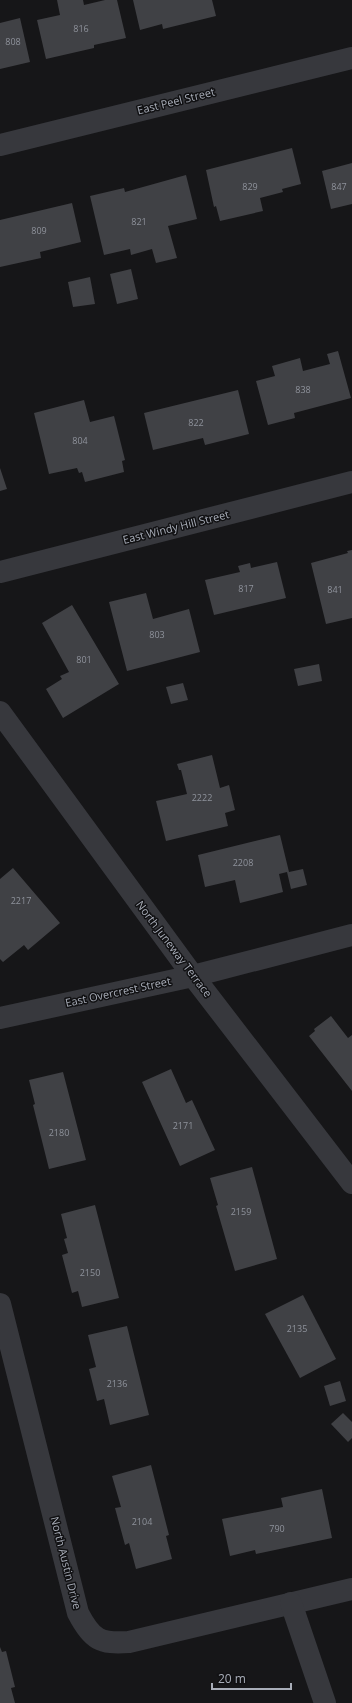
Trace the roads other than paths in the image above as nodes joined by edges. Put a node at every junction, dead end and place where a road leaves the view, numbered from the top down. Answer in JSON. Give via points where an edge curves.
{"nodes":[{"id":1,"x":352,"y":58,"type":"edge"},
{"id":2,"x":0,"y":145,"type":"edge"},
{"id":3,"x":352,"y":482,"type":"edge"},
{"id":4,"x":0,"y":572,"type":"edge"},
{"id":5,"x":0,"y":712,"type":"edge"},
{"id":6,"x":352,"y":936,"type":"edge"},
{"id":7,"x":193,"y":976,"type":"junction"},
{"id":8,"x":0,"y":1018,"type":"edge"},
{"id":9,"x":352,"y":1183,"type":"edge"},
{"id":10,"x":0,"y":1304,"type":"edge"},
{"id":11,"x":352,"y":1589,"type":"edge"},
{"id":12,"x":291,"y":1603,"type":"junction"},
{"id":13,"x":326,"y":1703,"type":"edge"}],
"edges":[{"from":1,"to":2,"type":"street","name":"East Peel Street"},
{"from":3,"to":4,"type":"street","name":"East Windy Hill Street"},
{"from":5,"to":7,"type":"street","name":"North Juneway Terrace"},
{"from":6,"to":7,"type":"street","name":"East Overcrest Street"},
{"from":7,"to":8,"type":"street","name":"East Overcrest Street"},
{"from":7,"to":9,"type":"street","name":"North Juneway Terrace"},
{"from":10,"to":12,"type":"street","name":"North Austin Drive","via":[[78,1613],[85,1627],[97,1639],[112,1644]]},
{"from":11,"to":12,"type":"street","name":"North Austin Drive"},
{"from":12,"to":13,"type":"street"}]}
